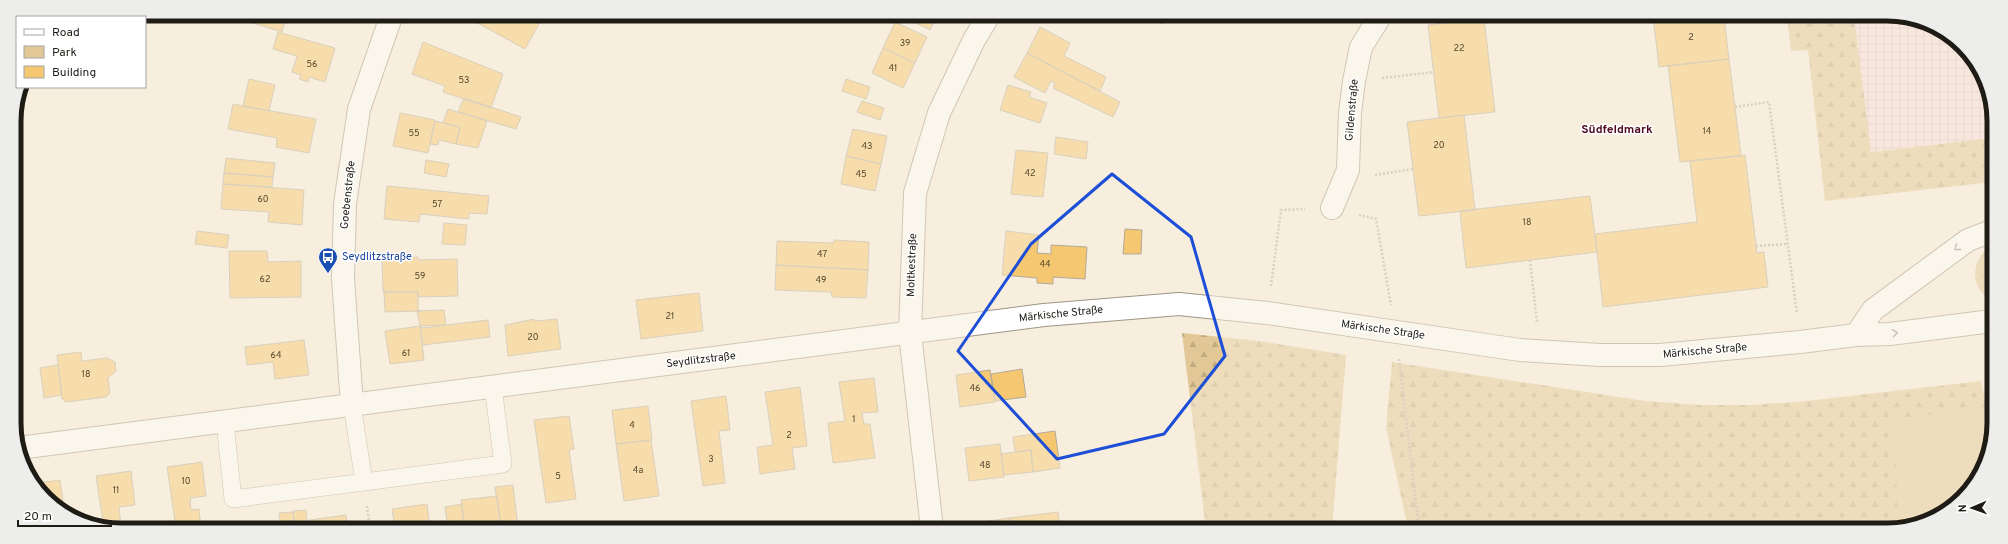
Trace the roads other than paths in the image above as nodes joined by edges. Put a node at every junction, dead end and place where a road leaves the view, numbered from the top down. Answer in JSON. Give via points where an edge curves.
{"nodes":[{"id":1,"x":390,"y":21,"type":"edge"},
{"id":2,"x":986,"y":21,"type":"edge"},
{"id":3,"x":1378,"y":21,"type":"edge"},
{"id":4,"x":1332,"y":208,"type":"dead end"},
{"id":5,"x":1987,"y":233,"type":"edge"},
{"id":6,"x":1987,"y":322,"type":"edge"},
{"id":7,"x":910,"y":333,"type":"junction"},
{"id":8,"x":1856,"y":335,"type":"junction"},
{"id":9,"x":493,"y":387,"type":"junction"},
{"id":10,"x":352,"y":405,"type":"junction"},
{"id":11,"x":225,"y":423,"type":"junction"},
{"id":12,"x":24,"y":447,"type":"edge"},
{"id":13,"x":364,"y":482,"type":"junction"},
{"id":14,"x":931,"y":523,"type":"edge"}],
"edges":[{"from":1,"to":10,"type":"street","name":"Goebenstraße","via":[[359,109],[345,204],[343,279]]},
{"from":2,"to":7,"type":"street","name":"Moltkestraße","via":[[974,40],[939,113],[915,194]]},
{"from":3,"to":4,"type":"street","name":"Gildenstraße","via":[[1361,47],[1350,114],[1348,170]]},
{"from":5,"to":8,"type":"street","one_way":true,"via":[[1968,240],[1873,310]]},
{"from":8,"to":6,"type":"street","name":"Märkische Straße","one_way":true,"via":[[1890,334]]},
{"from":7,"to":8,"type":"street","name":"Märkische Straße","via":[[1044,315],[1179,304],[1267,313],[1520,350],[1600,355],[1660,355]]},
{"from":7,"to":9,"type":"street","name":"Seydlitzstraße"},
{"from":7,"to":14,"type":"street","name":"Moltkestraße"},
{"from":9,"to":10,"type":"street","name":"Seydlitzstraße"},
{"from":9,"to":13,"type":"lane","via":[[503,464]]},
{"from":10,"to":11,"type":"street","name":"Seydlitzstraße"},
{"from":10,"to":13,"type":"lane"},
{"from":11,"to":12,"type":"street","name":"Seydlitzstraße"},
{"from":11,"to":13,"type":"lane","via":[[233,499]]}]}
